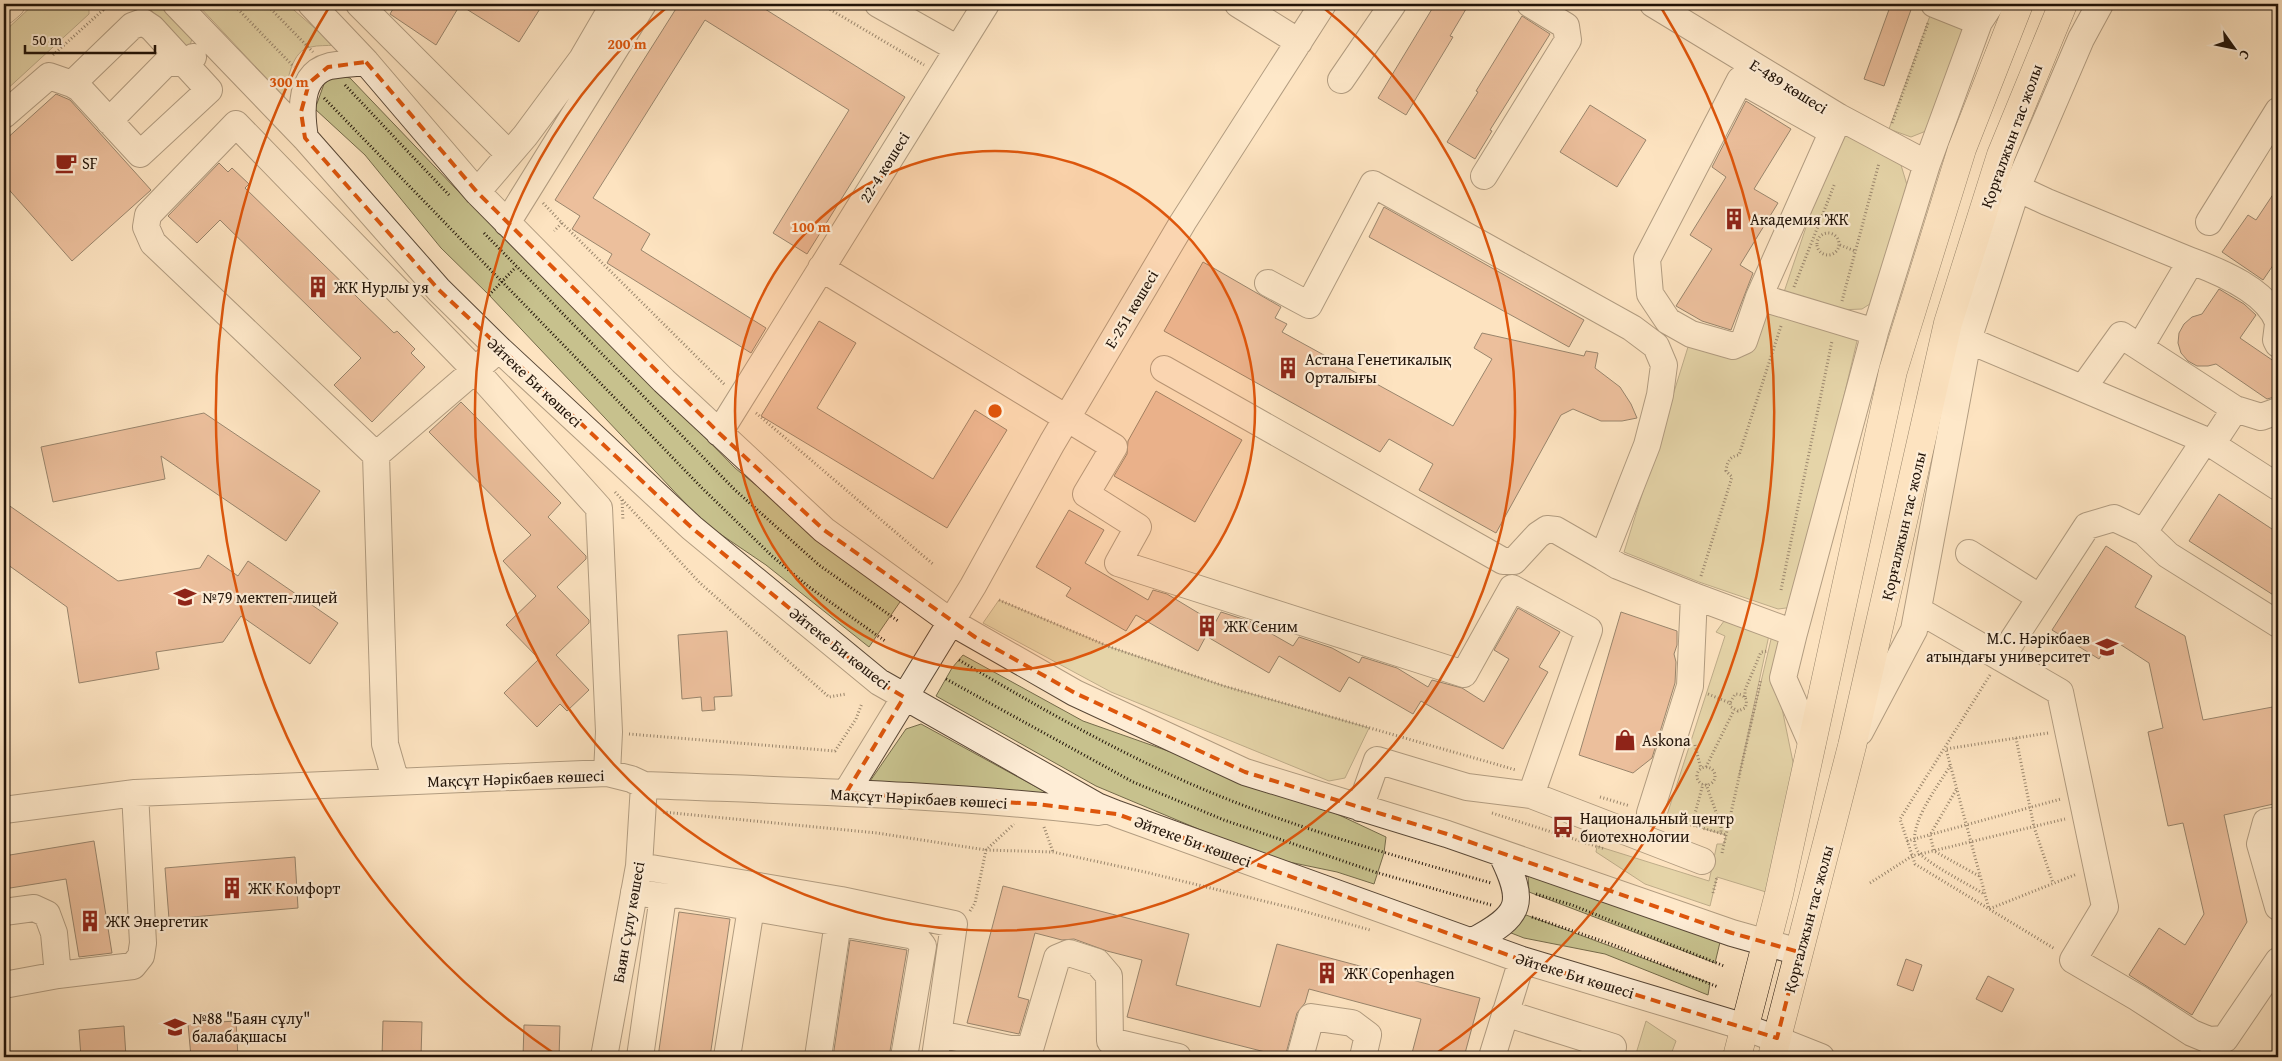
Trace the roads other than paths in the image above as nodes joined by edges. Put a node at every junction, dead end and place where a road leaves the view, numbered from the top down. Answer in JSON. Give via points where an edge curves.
{"nodes":[{"id":1,"x":11,"y":4,"type":"edge"},
{"id":2,"x":176,"y":4,"type":"edge"},
{"id":3,"x":311,"y":4,"type":"edge"},
{"id":4,"x":359,"y":4,"type":"edge"},
{"id":5,"x":614,"y":4,"type":"edge"},
{"id":6,"x":643,"y":4,"type":"edge"},
{"id":7,"x":878,"y":4,"type":"edge"},
{"id":8,"x":986,"y":4,"type":"edge"},
{"id":9,"x":1238,"y":4,"type":"edge"},
{"id":10,"x":1323,"y":4,"type":"edge"},
{"id":11,"x":1393,"y":4,"type":"edge"},
{"id":12,"x":1530,"y":4,"type":"edge"},
{"id":13,"x":1653,"y":4,"type":"edge"},
{"id":14,"x":1934,"y":4,"type":"edge"},
{"id":15,"x":2019,"y":4,"type":"edge"},
{"id":16,"x":2063,"y":4,"type":"edge"},
{"id":17,"x":2100,"y":4,"type":"edge"},
{"id":18,"x":4,"y":10,"type":"edge"},
{"id":19,"x":1985,"y":13,"type":"edge"},
{"id":20,"x":213,"y":42,"type":"junction"},
{"id":21,"x":1299,"y":42,"type":"junction"},
{"id":22,"x":958,"y":49,"type":"junction"},
{"id":23,"x":366,"y":62,"type":"junction"},
{"id":24,"x":184,"y":64,"type":"junction"},
{"id":25,"x":1746,"y":71,"type":"junction"},
{"id":26,"x":1341,"y":80,"type":"dead end"},
{"id":27,"x":72,"y":84,"type":"junction"},
{"id":28,"x":261,"y":92,"type":"junction"},
{"id":29,"x":2278,"y":111,"type":"edge"},
{"id":30,"x":4,"y":115,"type":"edge"},
{"id":31,"x":109,"y":121,"type":"junction"},
{"id":32,"x":236,"y":124,"type":"junction"},
{"id":33,"x":1835,"y":124,"type":"junction"},
{"id":34,"x":305,"y":138,"type":"junction"},
{"id":35,"x":509,"y":154,"type":"junction"},
{"id":36,"x":1927,"y":164,"type":"junction"},
{"id":37,"x":1484,"y":176,"type":"dead end"},
{"id":38,"x":2017,"y":188,"type":"junction"},
{"id":39,"x":477,"y":192,"type":"junction"},
{"id":40,"x":2209,"y":222,"type":"dead end"},
{"id":41,"x":507,"y":223,"type":"junction"},
{"id":42,"x":2191,"y":261,"type":"junction"},
{"id":43,"x":821,"y":268,"type":"junction"},
{"id":44,"x":1268,"y":283,"type":"dead end"},
{"id":45,"x":1759,"y":297,"type":"junction"},
{"id":46,"x":2278,"y":323,"type":"edge"},
{"id":47,"x":1875,"y":332,"type":"junction"},
{"id":48,"x":1968,"y":340,"type":"junction"},
{"id":49,"x":2278,"y":344,"type":"edge"},
{"id":50,"x":2140,"y":347,"type":"junction"},
{"id":51,"x":499,"y":349,"type":"junction"},
{"id":52,"x":1164,"y":369,"type":"dead end"},
{"id":53,"x":476,"y":371,"type":"junction"},
{"id":54,"x":2083,"y":388,"type":"junction"},
{"id":55,"x":2235,"y":409,"type":"junction"},
{"id":56,"x":2278,"y":411,"type":"edge"},
{"id":57,"x":1067,"y":418,"type":"junction"},
{"id":58,"x":719,"y":433,"type":"junction"},
{"id":59,"x":2208,"y":442,"type":"junction"},
{"id":60,"x":376,"y":455,"type":"junction"},
{"id":61,"x":2278,"y":487,"type":"edge"},
{"id":62,"x":2144,"y":532,"type":"junction"},
{"id":63,"x":1969,"y":553,"type":"dead end"},
{"id":64,"x":1603,"y":557,"type":"junction"},
{"id":65,"x":2028,"y":590,"type":"dead end"},
{"id":66,"x":1694,"y":596,"type":"junction"},
{"id":67,"x":1918,"y":610,"type":"junction"},
{"id":68,"x":950,"y":622,"type":"junction"},
{"id":69,"x":2278,"y":624,"type":"edge"},
{"id":70,"x":1784,"y":630,"type":"junction"},
{"id":71,"x":2001,"y":658,"type":"junction"},
{"id":72,"x":904,"y":697,"type":"junction"},
{"id":73,"x":1812,"y":744,"type":"junction"},
{"id":74,"x":1852,"y":746,"type":"junction"},
{"id":75,"x":607,"y":773,"type":"junction"},
{"id":76,"x":396,"y":782,"type":"junction"},
{"id":77,"x":1534,"y":785,"type":"junction"},
{"id":78,"x":135,"y":793,"type":"junction"},
{"id":79,"x":846,"y":793,"type":"junction"},
{"id":80,"x":643,"y":798,"type":"junction"},
{"id":81,"x":1360,"y":808,"type":"junction"},
{"id":82,"x":4,"y":810,"type":"edge"},
{"id":83,"x":1650,"y":813,"type":"road end"},
{"id":84,"x":1117,"y":814,"type":"junction"},
{"id":85,"x":2278,"y":820,"type":"edge"},
{"id":86,"x":1501,"y":853,"type":"junction"},
{"id":87,"x":638,"y":866,"type":"junction"},
{"id":88,"x":1713,"y":868,"type":"road end"},
{"id":89,"x":634,"y":892,"type":"junction"},
{"id":90,"x":667,"y":897,"type":"junction"},
{"id":91,"x":2278,"y":907,"type":"edge"},
{"id":92,"x":751,"y":908,"type":"junction"},
{"id":93,"x":4,"y":912,"type":"edge"},
{"id":94,"x":838,"y":922,"type":"junction"},
{"id":95,"x":1473,"y":941,"type":"junction"},
{"id":96,"x":1767,"y":942,"type":"junction"},
{"id":97,"x":1799,"y":952,"type":"junction"},
{"id":98,"x":1522,"y":960,"type":"junction"},
{"id":99,"x":2278,"y":961,"type":"edge"},
{"id":100,"x":58,"y":975,"type":"junction"},
{"id":101,"x":4,"y":985,"type":"edge"},
{"id":102,"x":1506,"y":1013,"type":"junction"},
{"id":103,"x":1744,"y":1027,"type":"junction"},
{"id":104,"x":937,"y":1046,"type":"edge"},
{"id":105,"x":1774,"y":1048,"type":"edge"},
{"id":106,"x":604,"y":1057,"type":"edge"},
{"id":107,"x":640,"y":1057,"type":"edge"},
{"id":108,"x":727,"y":1057,"type":"edge"},
{"id":109,"x":818,"y":1057,"type":"edge"},
{"id":110,"x":904,"y":1057,"type":"edge"},
{"id":111,"x":1178,"y":1057,"type":"edge"},
{"id":112,"x":1300,"y":1057,"type":"edge"},
{"id":113,"x":1363,"y":1057,"type":"edge"},
{"id":114,"x":1492,"y":1057,"type":"edge"},
{"id":115,"x":1609,"y":1057,"type":"edge"},
{"id":116,"x":1737,"y":1057,"type":"edge"},
{"id":117,"x":1821,"y":1057,"type":"edge"}],
"edges":[{"from":1,"to":18,"type":"main road"},
{"from":2,"to":20,"type":"street","name":"Әйтеке Би көшесі"},
{"from":3,"to":23,"type":"street"},
{"from":4,"to":35,"type":"street"},
{"from":5,"to":35,"type":"street","via":[[582,59]]},
{"from":6,"to":41,"type":"street"},
{"from":7,"to":22,"type":"street"},
{"from":8,"to":22,"type":"street","name":"22-4 көшесі"},
{"from":9,"to":21,"type":"street"},
{"from":10,"to":21,"type":"street","name":"Е-251 көшесі"},
{"from":11,"to":26,"type":"street"},
{"from":12,"to":37,"type":"street","via":[[1566,26],[1568,40]]},
{"from":13,"to":25,"type":"street","name":"Е-489 көшесі"},
{"from":14,"to":19,"type":"street"},
{"from":15,"to":73,"type":"main road","name":"Қорғалжын тас жолы","via":[[1962,149],[1893,371]]},
{"from":16,"to":74,"type":"main road","name":"Қорғалжын тас жолы","via":[[2001,155],[1948,323]]},
{"from":17,"to":38,"type":"street","via":[[2081,39]]},
{"from":19,"to":36,"type":"street"},
{"from":20,"to":24,"type":"street"},
{"from":20,"to":28,"type":"street","name":"Әйтеке Би көшесі"},
{"from":21,"to":57,"type":"street","name":"Е-251 көшесі","via":[[1183,222]]},
{"from":22,"to":43,"type":"street","name":"22-4 көшесі"},
{"from":23,"to":34,"type":"street","via":[[319,75],[303,95],[301,112]]},
{"from":23,"to":39,"type":"street"},
{"from":24,"to":27,"type":"street","via":[[147,24],[139,22]]},
{"from":24,"to":31,"type":"street","via":[[168,61]]},
{"from":24,"to":31,"type":"street","via":[[209,90],[140,154]]},
{"from":25,"to":33,"type":"street","name":"Е-489 көшесі"},
{"from":25,"to":45,"type":"street","via":[[1647,259],[1650,294],[1668,321],[1691,334],[1733,346],[1744,341]]},
{"from":27,"to":30,"type":"street","via":[[49,76]]},
{"from":27,"to":31,"type":"street"},
{"from":28,"to":32,"type":"street"},
{"from":28,"to":34,"type":"street","name":"Әйтеке Би көшесі"},
{"from":29,"to":40,"type":"street"},
{"from":32,"to":53,"type":"street"},
{"from":32,"to":60,"type":"street","via":[[148,215],[146,227],[153,243]]},
{"from":33,"to":36,"type":"street","name":"Е-489 көшесі","via":[[1885,142]]},
{"from":33,"to":45,"type":"street"},
{"from":34,"to":51,"type":"street","name":"Әйтеке Би көшесі","via":[[439,290]]},
{"from":35,"to":39,"type":"street"},
{"from":36,"to":47,"type":"street"},
{"from":38,"to":42,"type":"street"},
{"from":38,"to":48,"type":"street"},
{"from":39,"to":41,"type":"street"},
{"from":41,"to":58,"type":"street"},
{"from":42,"to":46,"type":"street","via":[[2229,276],[2246,288],[2274,311]]},
{"from":42,"to":50,"type":"street"},
{"from":43,"to":57,"type":"street"},
{"from":43,"to":58,"type":"street","name":"22-4 көшесі"},
{"from":44,"to":64,"type":"street","via":[[1309,305],[1373,184],[1632,328],[1656,346],[1664,365],[1660,395],[1647,445]]},
{"from":45,"to":47,"type":"street"},
{"from":46,"to":49,"type":"street"},
{"from":47,"to":70,"type":"street"},
{"from":48,"to":54,"type":"street"},
{"from":48,"to":67,"type":"street"},
{"from":50,"to":54,"type":"street","via":[[2121,335]]},
{"from":50,"to":55,"type":"street"},
{"from":51,"to":53,"type":"street"},
{"from":51,"to":72,"type":"street","name":"Әйтеке Би көшесі","via":[[692,528],[879,682]]},
{"from":52,"to":64,"type":"street","via":[[1503,561],[1514,561],[1547,529],[1556,530]]},
{"from":53,"to":60,"type":"street"},
{"from":53,"to":75,"type":"street","via":[[599,508],[609,732]]},
{"from":54,"to":59,"type":"street"},
{"from":55,"to":56,"type":"street","via":[[2261,418]]},
{"from":55,"to":59,"type":"street"},
{"from":57,"to":68,"type":"street","name":"Е-251 көшесі"},
{"from":57,"to":77,"type":"street","via":[[1114,447],[1086,494],[1138,527],[1118,563],[1464,674],[1512,588],[1589,630]]},
{"from":58,"to":68,"type":"street","via":[[824,530]]},
{"from":59,"to":61,"type":"street"},
{"from":59,"to":62,"type":"street"},
{"from":60,"to":76,"type":"street","via":[[386,744]]},
{"from":62,"to":69,"type":"street","via":[[2168,555]]},
{"from":62,"to":71,"type":"street","via":[[2114,518],[2088,526]]},
{"from":63,"to":65,"type":"street"},
{"from":64,"to":66,"type":"street"},
{"from":66,"to":70,"type":"street"},
{"from":66,"to":83,"type":"street","via":[[1690,686]]},
{"from":67,"to":71,"type":"street"},
{"from":67,"to":74,"type":"street","via":[[1914,630]]},
{"from":68,"to":72,"type":"street","name":"Е-251 көшесі"},
{"from":68,"to":81,"type":"street","via":[[1075,693],[1246,772]]},
{"from":70,"to":73,"type":"street","via":[[1783,678]]},
{"from":71,"to":99,"type":"street","via":[[2060,692],[2104,907],[2073,960],[2192,1033],[2209,1040],[2225,1039]]},
{"from":72,"to":79,"type":"street","name":"Е-251 көшесі"},
{"from":72,"to":84,"type":"street","name":"Әйтеке Би көшесі","via":[[1097,806]]},
{"from":73,"to":96,"type":"main road","name":"Қорғалжын тас жолы"},
{"from":74,"to":97,"type":"main road","name":"Қорғалжын тас жолы"},
{"from":75,"to":76,"type":"street","name":"Мақсұт Нәрікбаев көшесі"},
{"from":75,"to":80,"type":"street","name":"Мақсұт Нәрікбаев көшесі","via":[[632,779]]},
{"from":76,"to":78,"type":"street","name":"Мақсұт Нәрікбаев көшесі"},
{"from":77,"to":81,"type":"street","via":[[1467,787],[1377,760]]},
{"from":77,"to":88,"type":"street"},
{"from":78,"to":82,"type":"street","name":"Мақсұт Нәрікбаев көшесі"},
{"from":78,"to":100,"type":"street","via":[[143,943],[140,956],[133,966]]},
{"from":79,"to":80,"type":"street","name":"Мақсұт Нәрікбаев көшесі"},
{"from":79,"to":84,"type":"street","name":"Мақсұт Нәрікбаев көшесі","via":[[1036,804]]},
{"from":80,"to":87,"type":"street","name":"Баян Сұлу көшесі"},
{"from":81,"to":86,"type":"street"},
{"from":84,"to":95,"type":"street","name":"Әйтеке Би көшесі"},
{"from":85,"to":91,"type":"street","via":[[2266,822],[2260,844]]},
{"from":86,"to":95,"type":"street","via":[[1514,899],[1508,919],[1497,929]]},
{"from":86,"to":96,"type":"street","via":[[1732,933]]},
{"from":87,"to":89,"type":"street","name":"Баян Сұлу көшесі"},
{"from":87,"to":104,"type":"street","via":[[841,900],[954,924]]},
{"from":89,"to":90,"type":"street"},
{"from":89,"to":106,"type":"street","name":"Баян Сұлу көшесі"},
{"from":90,"to":92,"type":"street","via":[[675,894]]},
{"from":90,"to":107,"type":"street","via":[[662,904]]},
{"from":92,"to":94,"type":"street"},
{"from":92,"to":108,"type":"street"},
{"from":93,"to":100,"type":"street","via":[[34,908],[47,914],[54,933]]},
{"from":94,"to":109,"type":"street"},
{"from":94,"to":110,"type":"street","via":[[915,936],[923,946]]},
{"from":95,"to":98,"type":"street","name":"Әйтеке Би көшесі"},
{"from":96,"to":97,"type":"street"},
{"from":96,"to":103,"type":"main road","name":"Қорғалжын тас жолы"},
{"from":97,"to":105,"type":"main road","name":"Қорғалжын тас жолы"},
{"from":98,"to":102,"type":"street"},
{"from":98,"to":103,"type":"street","name":"Әйтеке Би көшесі"},
{"from":100,"to":101,"type":"street"},
{"from":102,"to":114,"type":"street"},
{"from":102,"to":115,"type":"street","via":[[1613,1047]]},
{"from":103,"to":105,"type":"street","name":"Әйтеке Би көшесі"},
{"from":103,"to":116,"type":"main road","name":"Қорғалжын тас жолы"},
{"from":104,"to":111,"type":"street","via":[[1030,1049],[1057,958],[1069,953],[1097,962],[1110,976],[1110,1041]]},
{"from":105,"to":117,"type":"street","name":"Әйтеке Би көшесі"},
{"from":112,"to":113,"type":"street","via":[[1311,1017],[1352,1023],[1368,1035]]}]}
